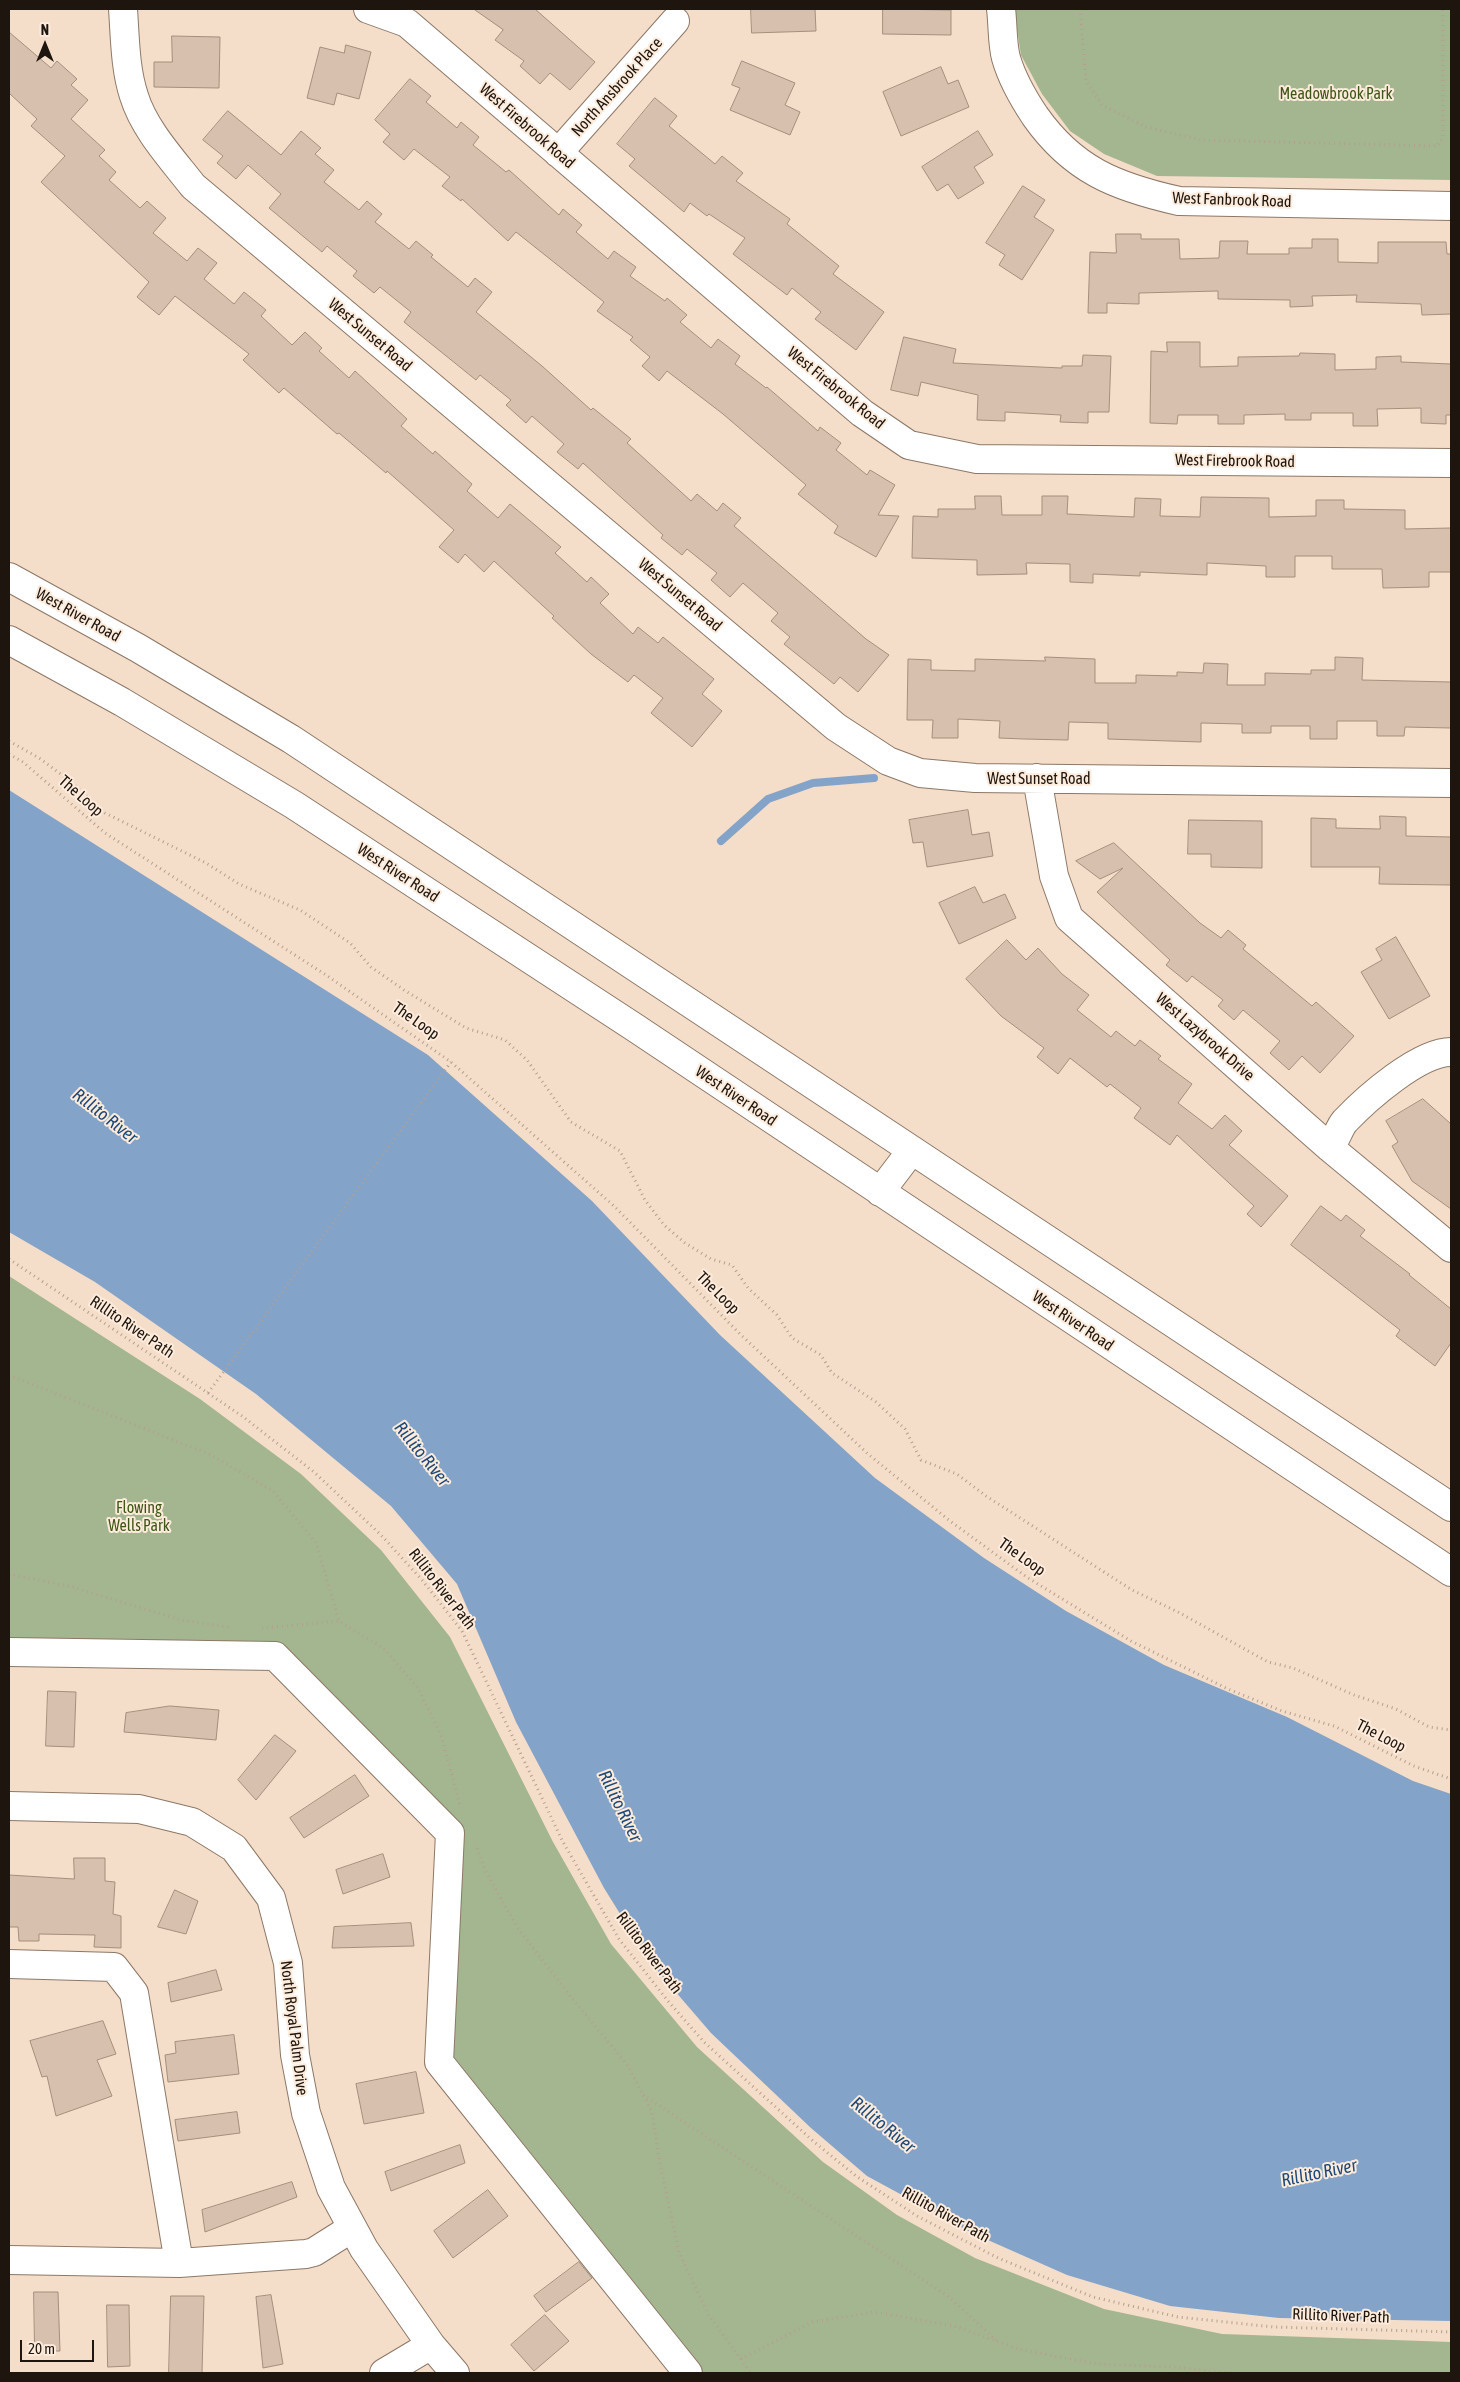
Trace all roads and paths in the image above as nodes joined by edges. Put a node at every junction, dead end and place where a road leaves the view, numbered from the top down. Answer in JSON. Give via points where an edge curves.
{"nodes":[{"id":1,"x":123,"y":9,"type":"edge"},
{"id":2,"x":368,"y":9,"type":"edge"},
{"id":3,"x":1001,"y":9,"type":"edge"},
{"id":4,"x":1080,"y":9,"type":"edge"},
{"id":5,"x":1442,"y":9,"type":"edge"},
{"id":6,"x":675,"y":21,"type":"dead end"},
{"id":7,"x":558,"y":153,"type":"junction"},
{"id":8,"x":1451,"y":206,"type":"edge"},
{"id":9,"x":1451,"y":463,"type":"edge"},
{"id":10,"x":9,"y":577,"type":"edge"},
{"id":11,"x":9,"y":640,"type":"edge"},
{"id":12,"x":9,"y":741,"type":"edge"},
{"id":13,"x":9,"y":754,"type":"edge"},
{"id":14,"x":1037,"y":778,"type":"junction"},
{"id":15,"x":1451,"y":783,"type":"edge"},
{"id":16,"x":1451,"y":1052,"type":"edge"},
{"id":17,"x":451,"y":1062,"type":"junction"},
{"id":18,"x":1329,"y":1147,"type":"junction"},
{"id":19,"x":912,"y":1150,"type":"junction"},
{"id":20,"x":880,"y":1192,"type":"junction"},
{"id":21,"x":1451,"y":1248,"type":"edge"},
{"id":22,"x":9,"y":1259,"type":"edge"},
{"id":23,"x":9,"y":1375,"type":"edge"},
{"id":24,"x":208,"y":1393,"type":"junction"},
{"id":25,"x":1451,"y":1508,"type":"edge"},
{"id":26,"x":1451,"y":1572,"type":"edge"},
{"id":27,"x":339,"y":1621,"type":"dead end"},
{"id":28,"x":9,"y":1652,"type":"edge"},
{"id":29,"x":1451,"y":1730,"type":"edge"},
{"id":30,"x":1451,"y":1779,"type":"edge"},
{"id":31,"x":9,"y":1806,"type":"edge"},
{"id":32,"x":9,"y":1964,"type":"edge"},
{"id":33,"x":643,"y":2095,"type":"dead end"},
{"id":34,"x":352,"y":2228,"type":"junction"},
{"id":35,"x":9,"y":2260,"type":"edge"},
{"id":36,"x":179,"y":2263,"type":"junction"},
{"id":37,"x":1451,"y":2332,"type":"edge"},
{"id":38,"x":998,"y":2342,"type":"junction"},
{"id":39,"x":431,"y":2345,"type":"junction"},
{"id":40,"x":741,"y":2359,"type":"dead end"},
{"id":41,"x":384,"y":2373,"type":"edge"},
{"id":42,"x":455,"y":2373,"type":"edge"},
{"id":43,"x":688,"y":2373,"type":"edge"},
{"id":44,"x":1230,"y":2373,"type":"edge"}],
"edges":[{"from":1,"to":14,"type":"street","name":"West Sunset Road","via":[[134,96],[164,148],[193,186],[208,199],[836,727],[888,761],[920,773],[975,778]]},
{"from":2,"to":7,"type":"street","name":"West Firebrook Road","via":[[407,23]]},
{"from":3,"to":8,"type":"street","name":"West Fanbrook Road","via":[[1006,57],[1022,97],[1051,138],[1081,165],[1101,176],[1150,194],[1179,200]]},
{"from":4,"to":5,"type":"path","via":[[1086,81],[1102,105],[1146,127],[1201,140],[1375,146],[1437,146],[1443,138]]},
{"from":6,"to":7,"type":"street","name":"North Ansbrook Place"},
{"from":7,"to":9,"type":"street","name":"West Firebrook Road","via":[[862,414],[909,444],[977,459]]},
{"from":10,"to":19,"type":"street","name":"West River Road","via":[[138,648],[291,739]]},
{"from":11,"to":20,"type":"street","name":"West River Road","via":[[122,702],[294,805]]},
{"from":12,"to":29,"type":"path","via":[[62,775],[105,813],[206,863],[239,884],[300,910],[350,943],[371,967],[404,990],[466,1028],[505,1040],[527,1060],[571,1122],[620,1151],[645,1200],[664,1225],[702,1254],[732,1265],[748,1288],[777,1314],[792,1338],[821,1355],[832,1373],[876,1402],[905,1429],[921,1460],[957,1474],[1132,1590],[1268,1662],[1293,1668],[1354,1695],[1396,1709],[1429,1727]]},
{"from":13,"to":17,"type":"path","name":"The Loop","via":[[23,762],[105,833],[326,974]]},
{"from":14,"to":15,"type":"street","name":"West Sunset Road"},
{"from":14,"to":18,"type":"street","name":"West Lazybrook Drive","via":[[1054,876],[1069,918]]},
{"from":16,"to":18,"type":"street","via":[[1406,1067],[1344,1122]]},
{"from":17,"to":24,"type":"path"},
{"from":17,"to":30,"type":"path","name":"The Loop","via":[[614,1206],[740,1334],[868,1454],[950,1521],[1028,1578],[1131,1641],[1228,1689],[1282,1711],[1334,1726],[1414,1766]]},
{"from":18,"to":21,"type":"street","name":"West Lazybrook Drive"},
{"from":19,"to":20,"type":"street"},
{"from":19,"to":25,"type":"street","name":"West River Road"},
{"from":20,"to":26,"type":"street","name":"West River Road"},
{"from":22,"to":24,"type":"path","name":"Rillito River Path"},
{"from":23,"to":27,"type":"path","via":[[211,1455],[273,1492],[316,1543]]},
{"from":24,"to":37,"type":"path","name":"Rillito River Path","via":[[314,1472],[381,1535],[422,1580],[462,1631],[563,1842],[619,1938],[704,2042],[856,2176],[917,2216],[998,2258],[1093,2297],[1178,2317],[1255,2325]]},
{"from":28,"to":43,"type":"street","via":[[275,1656],[450,1833],[439,2062]]},
{"from":31,"to":34,"type":"street","name":"North Royal Palm Drive","via":[[139,1809],[192,1822],[234,1848],[271,1898],[288,1963],[295,2055],[306,2113],[331,2188]]},
{"from":32,"to":36,"type":"street","via":[[114,1967],[134,1993]]},
{"from":33,"to":38,"type":"path","via":[[949,2296]]},
{"from":34,"to":36,"type":"street","via":[[306,2254]]},
{"from":34,"to":39,"type":"street","name":"North Royal Palm Drive"},
{"from":35,"to":36,"type":"street"},
{"from":38,"to":40,"type":"path","via":[[954,2326],[875,2312],[812,2322]]},
{"from":38,"to":44,"type":"path","via":[[1022,2350],[1098,2364]]},
{"from":39,"to":41,"type":"street"},
{"from":39,"to":42,"type":"street","name":"North Royal Palm Drive"}]}
